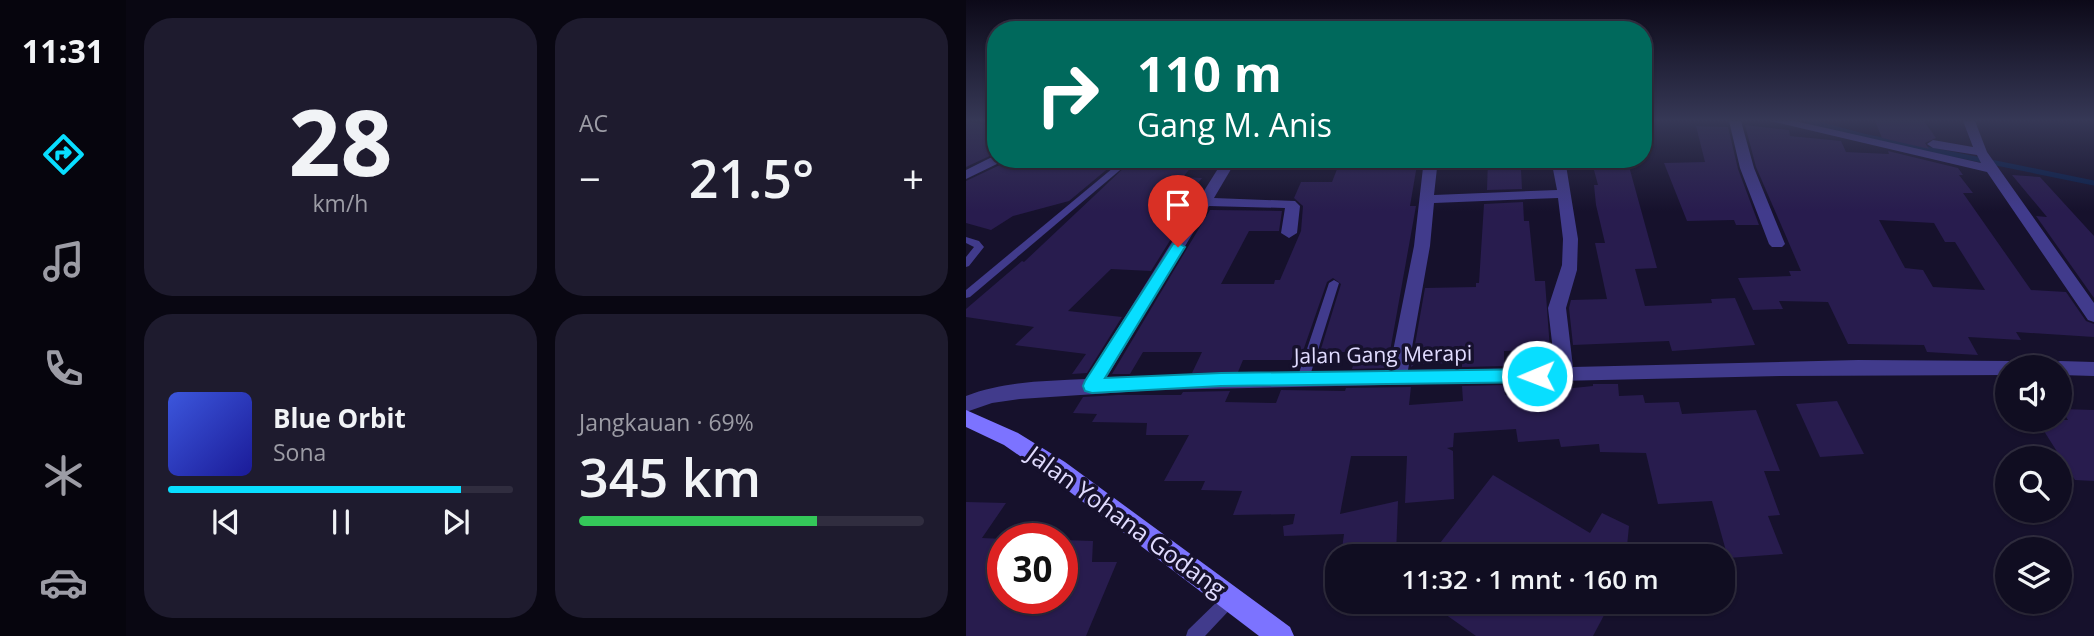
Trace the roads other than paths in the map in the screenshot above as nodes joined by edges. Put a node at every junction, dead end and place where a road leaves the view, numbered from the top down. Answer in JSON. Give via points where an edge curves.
{"nodes":[{"id":1,"x":1743,"y":151,"type":"edge"},
{"id":2,"x":1933,"y":151,"type":"edge"},
{"id":3,"x":1948,"y":151,"type":"edge"},
{"id":4,"x":1982,"y":151,"type":"edge"},
{"id":5,"x":1987,"y":161,"type":"junction"},
{"id":6,"x":987,"y":164,"type":"edge"},
{"id":7,"x":1118,"y":168,"type":"edge"},
{"id":8,"x":1226,"y":168,"type":"edge"},
{"id":9,"x":1430,"y":168,"type":"edge"},
{"id":10,"x":1560,"y":168,"type":"edge"},
{"id":11,"x":966,"y":175,"type":"edge"},
{"id":12,"x":1564,"y":194,"type":"junction"},
{"id":13,"x":1428,"y":199,"type":"junction"},
{"id":14,"x":1205,"y":202,"type":"junction"},
{"id":15,"x":1289,"y":233,"type":"dead end"},
{"id":16,"x":966,"y":240,"type":"edge"},
{"id":17,"x":1776,"y":244,"type":"dead end"},
{"id":18,"x":966,"y":264,"type":"edge"},
{"id":19,"x":1334,"y":283,"type":"dead end"},
{"id":20,"x":966,"y":295,"type":"edge"},
{"id":21,"x":2094,"y":316,"type":"edge"},
{"id":22,"x":1995,"y":368,"type":"edge"},
{"id":23,"x":2072,"y":368,"type":"edge"},
{"id":24,"x":2094,"y":369,"type":"edge"},
{"id":25,"x":1565,"y":375,"type":"junction"},
{"id":26,"x":1397,"y":378,"type":"junction"},
{"id":27,"x":1303,"y":379,"type":"junction"},
{"id":28,"x":1092,"y":386,"type":"junction"},
{"id":29,"x":966,"y":404,"type":"edge"},
{"id":30,"x":966,"y":418,"type":"edge"},
{"id":31,"x":1231,"y":598,"type":"junction"},
{"id":32,"x":1194,"y":636,"type":"edge"},
{"id":33,"x":1281,"y":636,"type":"edge"}],
"edges":[{"from":1,"to":17,"type":"street"},
{"from":2,"to":5,"type":"street"},
{"from":3,"to":5,"type":"street"},
{"from":4,"to":5,"type":"street"},
{"from":5,"to":21,"type":"street"},
{"from":6,"to":11,"type":"street"},
{"from":7,"to":20,"type":"lane"},
{"from":8,"to":14,"type":"street"},
{"from":9,"to":13,"type":"street"},
{"from":10,"to":12,"type":"street"},
{"from":12,"to":13,"type":"street"},
{"from":12,"to":25,"type":"street","via":[[1570,268],[1557,308]]},
{"from":13,"to":26,"type":"street"},
{"from":14,"to":15,"type":"street","via":[[1290,204]]},
{"from":14,"to":28,"type":"street"},
{"from":16,"to":18,"type":"lane","via":[[979,247]]},
{"from":19,"to":27,"type":"lane"},
{"from":22,"to":25,"type":"street","name":"Jalan Gang Merapi","via":[[1902,365]]},
{"from":23,"to":24,"type":"street"},
{"from":25,"to":26,"type":"street","name":"Jalan Gang Merapi"},
{"from":26,"to":27,"type":"street","name":"Jalan Gang Merapi"},
{"from":27,"to":28,"type":"street","name":"Jalan Gang Merapi"},
{"from":28,"to":29,"type":"street","name":"Jalan Gang Merapi","via":[[1023,391]]},
{"from":30,"to":31,"type":"main road","name":"Jalan Yohana Godang","via":[[1011,439],[1057,469]]},
{"from":31,"to":32,"type":"lane"},
{"from":31,"to":33,"type":"main road","name":"Jalan Yohana Godang"}]}
